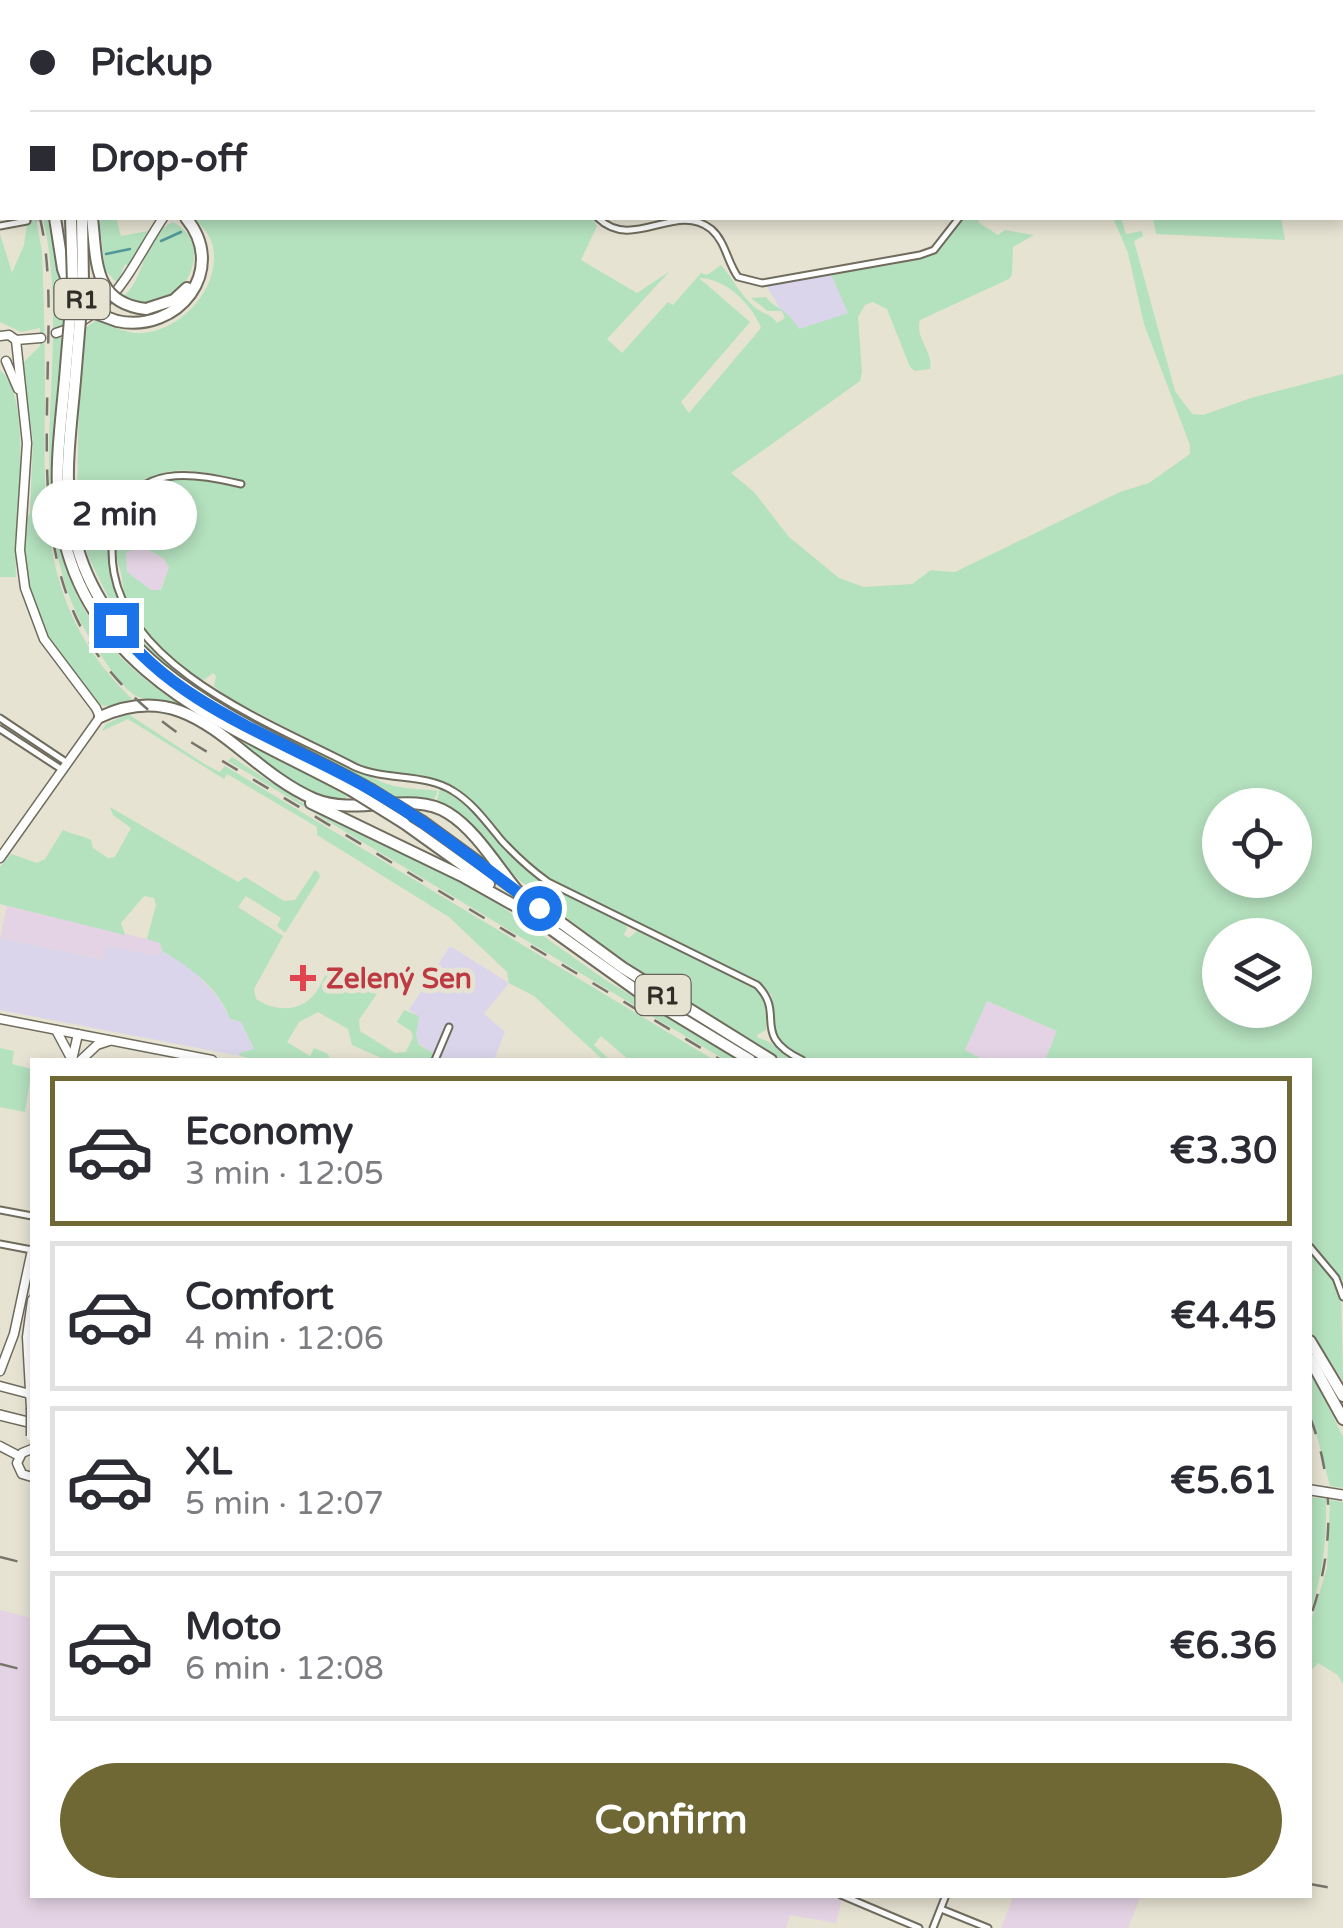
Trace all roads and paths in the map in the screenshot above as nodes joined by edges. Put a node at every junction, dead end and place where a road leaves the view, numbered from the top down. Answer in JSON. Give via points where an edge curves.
{"nodes":[{"id":1,"x":55,"y":220,"type":"edge"},
{"id":2,"x":71,"y":220,"type":"edge"},
{"id":3,"x":82,"y":220,"type":"edge"},
{"id":4,"x":92,"y":220,"type":"edge"},
{"id":5,"x":163,"y":220,"type":"edge"},
{"id":6,"x":176,"y":220,"type":"edge"},
{"id":7,"x":187,"y":220,"type":"edge"},
{"id":8,"x":601,"y":220,"type":"edge"},
{"id":9,"x":678,"y":220,"type":"edge"},
{"id":10,"x":702,"y":220,"type":"edge"},
{"id":11,"x":957,"y":220,"type":"edge"},
{"id":12,"x":27,"y":221,"type":"dead end"},
{"id":13,"x":0,"y":226,"type":"edge"},
{"id":14,"x":56,"y":333,"type":"dead end"},
{"id":15,"x":1,"y":334,"type":"edge"},
{"id":16,"x":16,"y":340,"type":"junction"},
{"id":17,"x":18,"y":352,"type":"junction"},
{"id":18,"x":3,"y":360,"type":"edge"},
{"id":19,"x":70,"y":379,"type":"junction"},
{"id":20,"x":22,"y":396,"type":"junction"},
{"id":21,"x":241,"y":484,"type":"dead end"},
{"id":22,"x":100,"y":717,"type":"junction"},
{"id":23,"x":0,"y":718,"type":"edge"},
{"id":24,"x":0,"y":729,"type":"edge"},
{"id":25,"x":64,"y":765,"type":"junction"},
{"id":26,"x":0,"y":856,"type":"edge"},
{"id":27,"x":519,"y":893,"type":"junction"},
{"id":28,"x":528,"y":912,"type":"junction"},
{"id":29,"x":0,"y":1019,"type":"edge"},
{"id":30,"x":448,"y":1027,"type":"dead end"},
{"id":31,"x":56,"y":1030,"type":"junction"},
{"id":32,"x":81,"y":1035,"type":"junction"},
{"id":33,"x":109,"y":1040,"type":"junction"},
{"id":34,"x":71,"y":1058,"type":"edge"},
{"id":35,"x":73,"y":1058,"type":"edge"},
{"id":36,"x":81,"y":1058,"type":"edge"},
{"id":37,"x":83,"y":1058,"type":"edge"},
{"id":38,"x":202,"y":1058,"type":"edge"},
{"id":39,"x":436,"y":1058,"type":"edge"},
{"id":40,"x":747,"y":1058,"type":"edge"},
{"id":41,"x":768,"y":1058,"type":"edge"},
{"id":42,"x":799,"y":1058,"type":"edge"},
{"id":43,"x":0,"y":1210,"type":"edge"},
{"id":44,"x":30,"y":1216,"type":"edge"},
{"id":45,"x":0,"y":1244,"type":"edge"},
{"id":46,"x":1312,"y":1249,"type":"edge"},
{"id":47,"x":30,"y":1250,"type":"edge"},
{"id":48,"x":30,"y":1259,"type":"edge"},
{"id":49,"x":1343,"y":1296,"type":"edge"},
{"id":50,"x":30,"y":1315,"type":"edge"},
{"id":51,"x":1312,"y":1344,"type":"edge"},
{"id":52,"x":1312,"y":1363,"type":"edge"},
{"id":53,"x":0,"y":1371,"type":"edge"},
{"id":54,"x":30,"y":1371,"type":"edge"},
{"id":55,"x":0,"y":1386,"type":"edge"},
{"id":56,"x":30,"y":1394,"type":"edge"},
{"id":57,"x":1343,"y":1396,"type":"edge"},
{"id":58,"x":0,"y":1415,"type":"edge"},
{"id":59,"x":1343,"y":1419,"type":"edge"},
{"id":60,"x":30,"y":1422,"type":"edge"},
{"id":61,"x":30,"y":1445,"type":"edge"},
{"id":62,"x":0,"y":1446,"type":"edge"},
{"id":63,"x":19,"y":1456,"type":"junction"},
{"id":64,"x":30,"y":1476,"type":"edge"},
{"id":65,"x":1312,"y":1490,"type":"edge"},
{"id":66,"x":1343,"y":1495,"type":"edge"},
{"id":67,"x":848,"y":1898,"type":"edge"},
{"id":68,"x":945,"y":1898,"type":"edge"},
{"id":69,"x":940,"y":1909,"type":"junction"},
{"id":70,"x":918,"y":1928,"type":"edge"},
{"id":71,"x":932,"y":1928,"type":"edge"},
{"id":72,"x":988,"y":1928,"type":"edge"}],
"edges":[{"from":1,"to":7,"type":"highway","bridge":true,"via":[[70,288],[96,313],[142,323],[160,318],[196,286],[203,256]]},
{"from":2,"to":19,"type":"highway","number":"R1","bridge":true},
{"from":3,"to":19,"type":"highway","number":"R1","bridge":true,"via":[[83,284]]},
{"from":4,"to":6,"type":"highway","bridge":true,"via":[[102,282],[122,302],[146,309],[174,300],[196,268],[194,238]]},
{"from":5,"to":14,"type":"street","via":[[109,301],[90,319]]},
{"from":8,"to":9,"type":"street","via":[[622,231]]},
{"from":10,"to":11,"type":"street","via":[[720,240],[734,274],[762,282],[934,250]]},
{"from":12,"to":13,"type":"street"},
{"from":15,"to":16,"type":"street"},
{"from":16,"to":17,"type":"street"},
{"from":16,"to":17,"type":"street","via":[[41,338]]},
{"from":17,"to":18,"type":"street"},
{"from":17,"to":20,"type":"street"},
{"from":18,"to":20,"type":"street"},
{"from":19,"to":27,"type":"highway","number":"R1","bridge":true,"via":[[72,524],[86,572],[116,625],[180,685],[370,789]]},
{"from":19,"to":28,"type":"highway","number":"R1","bridge":true,"via":[[57,478],[60,515],[72,565],[97,617],[126,654],[228,726],[404,823]]},
{"from":20,"to":22,"type":"street","via":[[27,453],[20,550],[28,603],[51,651]]},
{"from":21,"to":42,"type":"street","via":[[164,476],[142,486],[124,506],[112,546],[116,583],[156,652],[227,700],[364,771],[453,790],[548,882],[757,985],[769,1000],[774,1041]]},
{"from":22,"to":25,"type":"street"},
{"from":22,"to":27,"type":"highway","via":[[135,704],[164,704],[318,801],[436,807],[460,822]]},
{"from":22,"to":28,"type":"highway","via":[[150,707],[182,714],[304,799]]},
{"from":23,"to":25,"type":"street"},
{"from":24,"to":25,"type":"street"},
{"from":25,"to":26,"type":"street"},
{"from":27,"to":41,"type":"highway","number":"R1","via":[[653,988]]},
{"from":28,"to":40,"type":"highway","number":"R1","via":[[646,997]]},
{"from":29,"to":31,"type":"street"},
{"from":30,"to":39,"type":"street"},
{"from":31,"to":32,"type":"street"},
{"from":31,"to":34,"type":"street"},
{"from":32,"to":33,"type":"street"},
{"from":32,"to":35,"type":"street"},
{"from":32,"to":36,"type":"street"},
{"from":33,"to":37,"type":"street"},
{"from":33,"to":38,"type":"street"},
{"from":43,"to":44,"type":"street"},
{"from":45,"to":47,"type":"street"},
{"from":46,"to":49,"type":"street"},
{"from":48,"to":53,"type":"street"},
{"from":50,"to":54,"type":"street"},
{"from":51,"to":57,"type":"highway"},
{"from":52,"to":59,"type":"highway"},
{"from":55,"to":56,"type":"street"},
{"from":58,"to":60,"type":"main road"},
{"from":61,"to":63,"type":"street"},
{"from":62,"to":63,"type":"street"},
{"from":63,"to":64,"type":"street","via":[[18,1470]]},
{"from":65,"to":66,"type":"main road","bridge":true},
{"from":67,"to":70,"type":"street"},
{"from":68,"to":69,"type":"street"},
{"from":69,"to":71,"type":"street"},
{"from":69,"to":72,"type":"street"}]}
